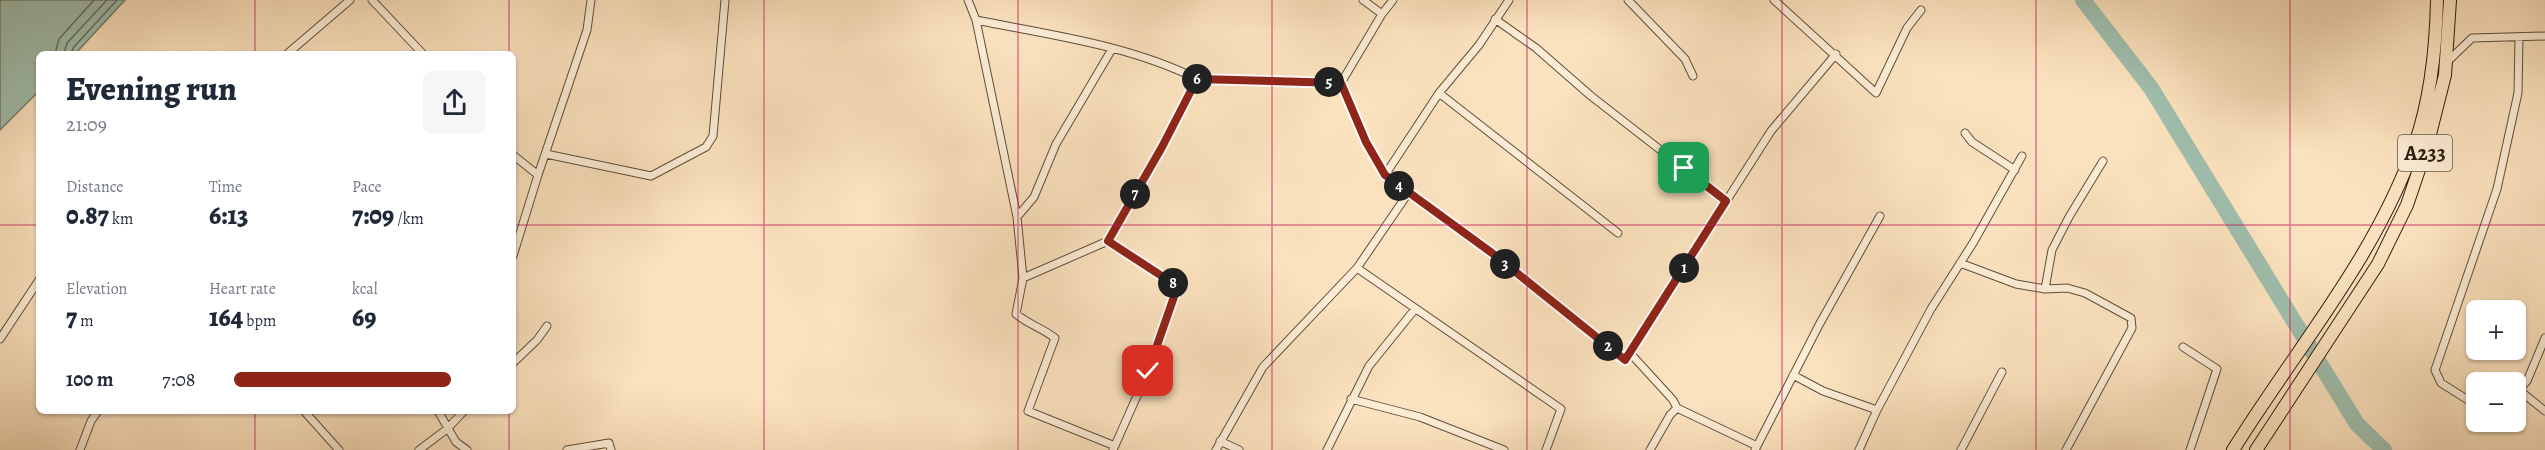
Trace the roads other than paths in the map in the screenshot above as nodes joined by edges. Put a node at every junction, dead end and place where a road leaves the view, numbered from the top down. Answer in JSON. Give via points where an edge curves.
{"nodes":[{"id":1,"x":350,"y":0,"type":"edge"},
{"id":2,"x":372,"y":0,"type":"edge"},
{"id":3,"x":591,"y":0,"type":"edge"},
{"id":4,"x":725,"y":0,"type":"edge"},
{"id":5,"x":968,"y":0,"type":"edge"},
{"id":6,"x":1363,"y":0,"type":"edge"},
{"id":7,"x":1393,"y":0,"type":"edge"},
{"id":8,"x":1509,"y":0,"type":"edge"},
{"id":9,"x":1628,"y":0,"type":"edge"},
{"id":10,"x":1774,"y":0,"type":"edge"},
{"id":11,"x":2437,"y":0,"type":"edge"},
{"id":12,"x":2450,"y":0,"type":"edge"},
{"id":13,"x":1921,"y":10,"type":"dead end"},
{"id":14,"x":1382,"y":14,"type":"junction"},
{"id":15,"x":1495,"y":19,"type":"junction"},
{"id":16,"x":976,"y":20,"type":"junction"},
{"id":17,"x":2545,"y":36,"type":"edge"},
{"id":18,"x":2519,"y":38,"type":"junction"},
{"id":19,"x":1112,"y":49,"type":"junction"},
{"id":20,"x":290,"y":51,"type":"edge"},
{"id":21,"x":420,"y":51,"type":"edge"},
{"id":22,"x":1836,"y":54,"type":"junction"},
{"id":23,"x":2446,"y":63,"type":"junction"},
{"id":24,"x":1693,"y":76,"type":"dead end"},
{"id":25,"x":1197,"y":79,"type":"junction"},
{"id":26,"x":1341,"y":83,"type":"junction"},
{"id":27,"x":1439,"y":93,"type":"junction"},
{"id":28,"x":1965,"y":134,"type":"dead end"},
{"id":29,"x":546,"y":154,"type":"junction"},
{"id":30,"x":2022,"y":156,"type":"dead end"},
{"id":31,"x":516,"y":157,"type":"edge"},
{"id":32,"x":2103,"y":161,"type":"dead end"},
{"id":33,"x":2015,"y":170,"type":"junction"},
{"id":34,"x":538,"y":175,"type":"junction"},
{"id":35,"x":1385,"y":175,"type":"junction"},
{"id":36,"x":1409,"y":192,"type":"junction"},
{"id":37,"x":1726,"y":201,"type":"junction"},
{"id":38,"x":1880,"y":216,"type":"dead end"},
{"id":39,"x":1017,"y":217,"type":"junction"},
{"id":40,"x":1618,"y":233,"type":"dead end"},
{"id":41,"x":1108,"y":241,"type":"junction"},
{"id":42,"x":516,"y":246,"type":"edge"},
{"id":43,"x":1960,"y":263,"type":"junction"},
{"id":44,"x":1357,"y":268,"type":"junction"},
{"id":45,"x":1023,"y":278,"type":"junction"},
{"id":46,"x":36,"y":285,"type":"edge"},
{"id":47,"x":2045,"y":289,"type":"junction"},
{"id":48,"x":1415,"y":309,"type":"junction"},
{"id":49,"x":547,"y":326,"type":"dead end"},
{"id":50,"x":2545,"y":338,"type":"edge"},
{"id":51,"x":0,"y":339,"type":"edge"},
{"id":52,"x":2183,"y":347,"type":"dead end"},
{"id":53,"x":1630,"y":353,"type":"junction"},
{"id":54,"x":516,"y":360,"type":"edge"},
{"id":55,"x":2002,"y":372,"type":"dead end"},
{"id":56,"x":1793,"y":375,"type":"junction"},
{"id":57,"x":2526,"y":383,"type":"edge"},
{"id":58,"x":2526,"y":397,"type":"edge"},
{"id":59,"x":1351,"y":399,"type":"junction"},
{"id":60,"x":2466,"y":399,"type":"edge"},
{"id":61,"x":1677,"y":408,"type":"junction"},
{"id":62,"x":1877,"y":410,"type":"junction"},
{"id":63,"x":2545,"y":411,"type":"edge"},
{"id":64,"x":96,"y":414,"type":"edge"},
{"id":65,"x":307,"y":414,"type":"edge"},
{"id":66,"x":440,"y":414,"type":"edge"},
{"id":67,"x":461,"y":414,"type":"edge"},
{"id":68,"x":447,"y":429,"type":"junction"},
{"id":69,"x":1221,"y":441,"type":"junction"},
{"id":70,"x":1114,"y":448,"type":"edge"},
{"id":71,"x":1756,"y":448,"type":"edge"},
{"id":72,"x":80,"y":450,"type":"edge"},
{"id":73,"x":339,"y":450,"type":"edge"},
{"id":74,"x":419,"y":450,"type":"edge"},
{"id":75,"x":467,"y":450,"type":"edge"},
{"id":76,"x":567,"y":450,"type":"edge"},
{"id":77,"x":611,"y":450,"type":"edge"},
{"id":78,"x":1216,"y":450,"type":"edge"},
{"id":79,"x":1239,"y":450,"type":"edge"},
{"id":80,"x":1327,"y":450,"type":"edge"},
{"id":81,"x":1504,"y":450,"type":"edge"},
{"id":82,"x":1546,"y":450,"type":"edge"},
{"id":83,"x":1650,"y":450,"type":"edge"},
{"id":84,"x":1859,"y":450,"type":"edge"},
{"id":85,"x":1961,"y":450,"type":"edge"},
{"id":86,"x":2066,"y":450,"type":"edge"},
{"id":87,"x":2190,"y":450,"type":"edge"},
{"id":88,"x":2233,"y":450,"type":"edge"},
{"id":89,"x":2256,"y":450,"type":"edge"}],
"edges":[{"from":1,"to":20,"type":"street"},
{"from":2,"to":21,"type":"street"},
{"from":3,"to":29,"type":"street","via":[[587,30]]},
{"from":4,"to":29,"type":"street","via":[[713,136],[706,147],[651,176]]},
{"from":5,"to":16,"type":"street"},
{"from":6,"to":14,"type":"street"},
{"from":7,"to":14,"type":"street"},
{"from":8,"to":15,"type":"street"},
{"from":9,"to":24,"type":"street","via":[[1685,59]]},
{"from":10,"to":22,"type":"street"},
{"from":11,"to":88,"type":"highway","number":"A233","via":[[2431,78],[2415,143],[2378,226]]},
{"from":12,"to":23,"type":"highway","number":"A233"},
{"from":13,"to":22,"type":"street","via":[[1907,28],[1876,93]]},
{"from":14,"to":26,"type":"street"},
{"from":15,"to":27,"type":"street"},
{"from":15,"to":37,"type":"street"},
{"from":16,"to":19,"type":"street"},
{"from":16,"to":39,"type":"street"},
{"from":17,"to":18,"type":"street"},
{"from":18,"to":23,"type":"street","via":[[2472,38]]},
{"from":18,"to":60,"type":"street","via":[[2518,93],[2497,189],[2435,370],[2442,383]]},
{"from":19,"to":25,"type":"street","via":[[1176,68]]},
{"from":19,"to":39,"type":"street","via":[[1056,144],[1034,197]]},
{"from":22,"to":37,"type":"street","via":[[1771,132]]},
{"from":23,"to":89,"type":"highway","number":"A233","via":[[2427,146],[2407,205],[2378,264]]},
{"from":25,"to":26,"type":"street"},
{"from":25,"to":41,"type":"street"},
{"from":26,"to":35,"type":"street"},
{"from":27,"to":35,"type":"street"},
{"from":27,"to":40,"type":"street"},
{"from":28,"to":33,"type":"street"},
{"from":29,"to":34,"type":"street"},
{"from":30,"to":33,"type":"street"},
{"from":31,"to":34,"type":"street"},
{"from":32,"to":47,"type":"street","via":[[2052,250]]},
{"from":33,"to":43,"type":"street"},
{"from":34,"to":42,"type":"street"},
{"from":35,"to":36,"type":"street"},
{"from":36,"to":44,"type":"street"},
{"from":36,"to":53,"type":"street","via":[[1625,360]]},
{"from":37,"to":53,"type":"street"},
{"from":38,"to":56,"type":"street"},
{"from":39,"to":45,"type":"street"},
{"from":41,"to":45,"type":"street"},
{"from":41,"to":70,"type":"street","via":[[1174,284],[1175,294],[1148,371]]},
{"from":43,"to":47,"type":"street","via":[[2006,281]]},
{"from":43,"to":62,"type":"street"},
{"from":44,"to":48,"type":"street"},
{"from":44,"to":69,"type":"street","via":[[1263,367]]},
{"from":45,"to":70,"type":"street","via":[[1016,314],[1055,338],[1028,411]]},
{"from":46,"to":51,"type":"street"},
{"from":47,"to":86,"type":"street","via":[[2067,288],[2085,293],[2131,318],[2132,328]]},
{"from":48,"to":59,"type":"street","via":[[1369,366]]},
{"from":48,"to":82,"type":"street","via":[[1561,410]]},
{"from":49,"to":54,"type":"street"},
{"from":50,"to":57,"type":"street"},
{"from":52,"to":87,"type":"street","via":[[2217,369]]},
{"from":53,"to":61,"type":"street"},
{"from":55,"to":85,"type":"street"},
{"from":56,"to":62,"type":"street","via":[[1823,391]]},
{"from":56,"to":71,"type":"street"},
{"from":58,"to":63,"type":"street"},
{"from":59,"to":80,"type":"street"},
{"from":59,"to":81,"type":"street","via":[[1420,417]]},
{"from":61,"to":71,"type":"street"},
{"from":61,"to":83,"type":"street"},
{"from":62,"to":84,"type":"street"},
{"from":64,"to":72,"type":"street"},
{"from":65,"to":73,"type":"street"},
{"from":66,"to":68,"type":"street"},
{"from":67,"to":68,"type":"street"},
{"from":68,"to":74,"type":"street"},
{"from":68,"to":75,"type":"street"},
{"from":69,"to":78,"type":"street"},
{"from":69,"to":79,"type":"street"},
{"from":76,"to":77,"type":"street","via":[[609,443]]}]}
